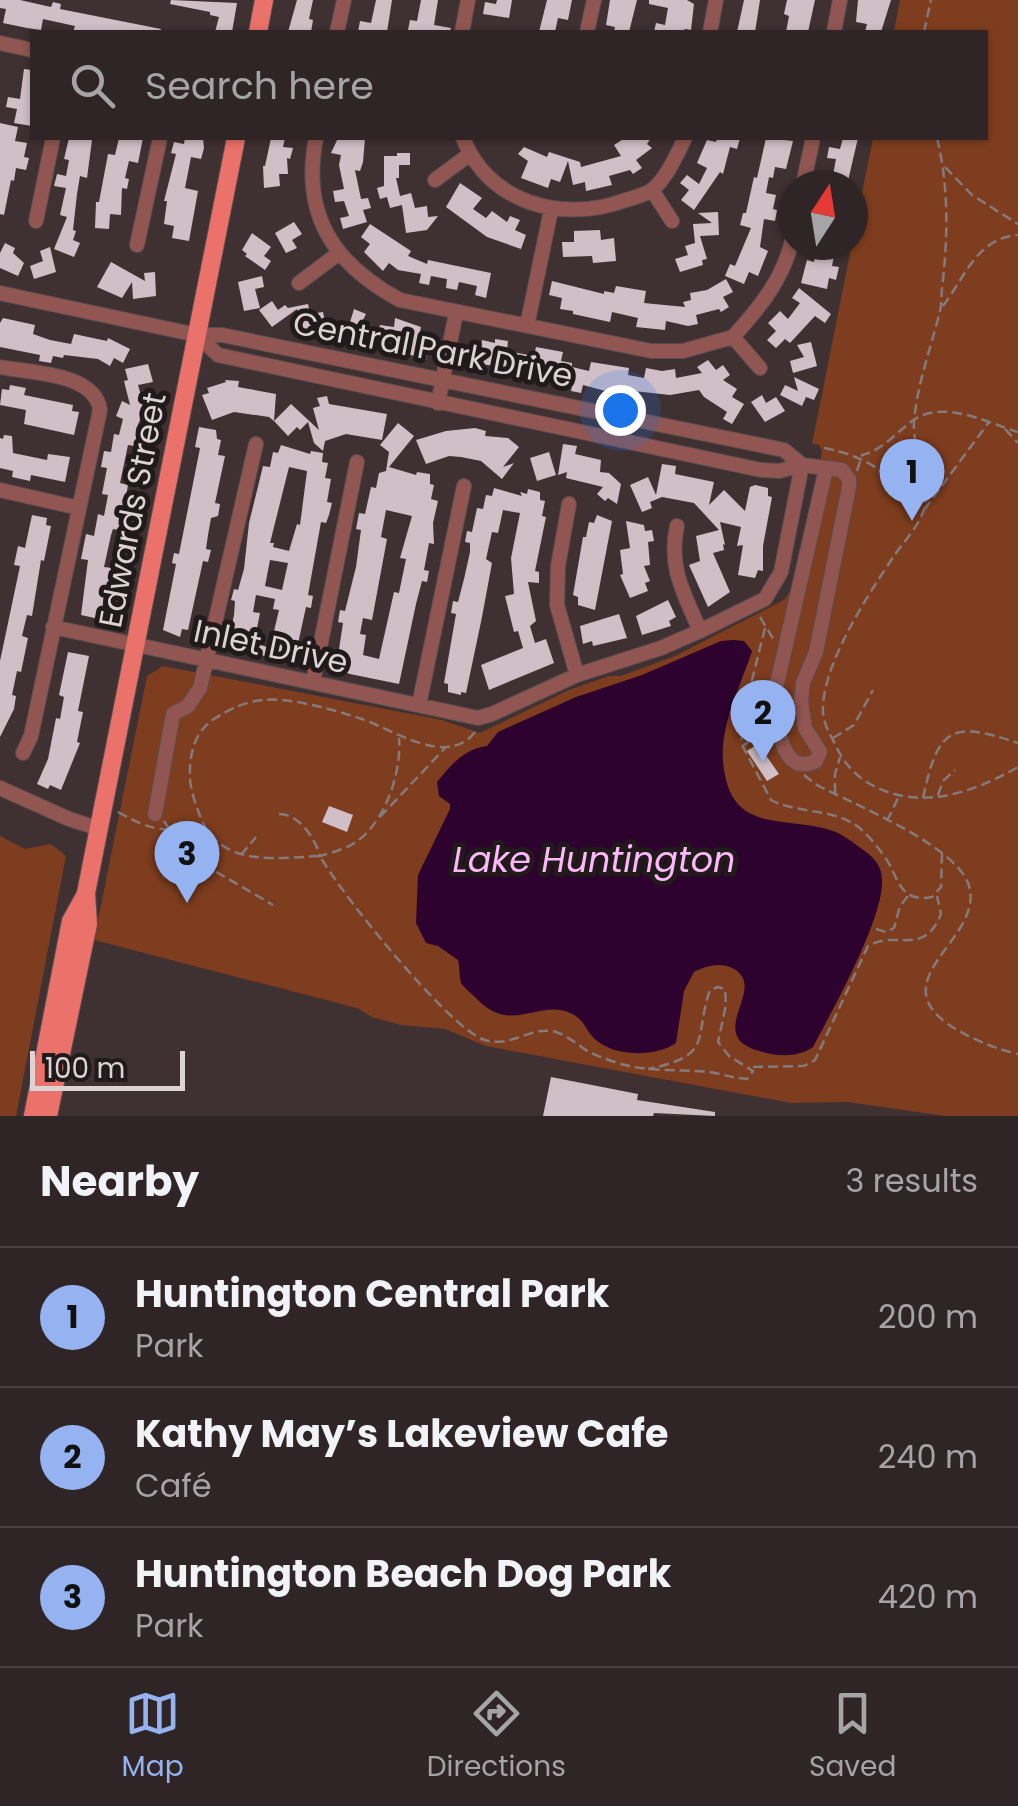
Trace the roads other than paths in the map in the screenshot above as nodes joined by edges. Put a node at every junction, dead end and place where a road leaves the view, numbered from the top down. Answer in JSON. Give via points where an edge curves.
{"nodes":[{"id":1,"x":264,"y":0,"type":"edge"},
{"id":2,"x":344,"y":0,"type":"edge"},
{"id":3,"x":468,"y":0,"type":"edge"},
{"id":4,"x":594,"y":0,"type":"edge"},
{"id":5,"x":716,"y":0,"type":"edge"},
{"id":6,"x":840,"y":0,"type":"edge"},
{"id":7,"x":258,"y":30,"type":"edge"},
{"id":8,"x":338,"y":30,"type":"edge"},
{"id":9,"x":462,"y":30,"type":"edge"},
{"id":10,"x":587,"y":30,"type":"edge"},
{"id":11,"x":710,"y":30,"type":"edge"},
{"id":12,"x":834,"y":30,"type":"edge"},
{"id":13,"x":0,"y":43,"type":"edge"},
{"id":14,"x":30,"y":50,"type":"edge"},
{"id":15,"x":53,"y":140,"type":"edge"},
{"id":16,"x":160,"y":140,"type":"edge"},
{"id":17,"x":236,"y":140,"type":"edge"},
{"id":18,"x":316,"y":140,"type":"edge"},
{"id":19,"x":465,"y":140,"type":"edge"},
{"id":20,"x":684,"y":140,"type":"edge"},
{"id":21,"x":813,"y":140,"type":"edge"},
{"id":22,"x":470,"y":154,"type":"junction"},
{"id":23,"x":806,"y":170,"type":"edge"},
{"id":24,"x":435,"y":180,"type":"dead end"},
{"id":25,"x":652,"y":190,"type":"junction"},
{"id":26,"x":550,"y":210,"type":"junction"},
{"id":27,"x":36,"y":221,"type":"dead end"},
{"id":28,"x":672,"y":221,"type":"dead end"},
{"id":29,"x":137,"y":245,"type":"dead end"},
{"id":30,"x":339,"y":254,"type":"junction"},
{"id":31,"x":787,"y":260,"type":"edge"},
{"id":32,"x":299,"y":283,"type":"dead end"},
{"id":33,"x":0,"y":293,"type":"edge"},
{"id":34,"x":456,"y":313,"type":"junction"},
{"id":35,"x":528,"y":326,"type":"junction"},
{"id":36,"x":197,"y":336,"type":"junction"},
{"id":37,"x":732,"y":337,"type":"junction"},
{"id":38,"x":0,"y":367,"type":"edge"},
{"id":39,"x":760,"y":368,"type":"dead end"},
{"id":40,"x":443,"y":379,"type":"junction"},
{"id":41,"x":438,"y":403,"type":"junction"},
{"id":42,"x":256,"y":444,"type":"dead end"},
{"id":43,"x":357,"y":462,"type":"dead end"},
{"id":44,"x":802,"y":465,"type":"junction"},
{"id":45,"x":826,"y":469,"type":"junction"},
{"id":46,"x":779,"y":472,"type":"junction"},
{"id":47,"x":464,"y":486,"type":"dead end"},
{"id":48,"x":0,"y":490,"type":"edge"},
{"id":49,"x":798,"y":490,"type":"junction"},
{"id":50,"x":569,"y":504,"type":"dead end"},
{"id":51,"x":80,"y":508,"type":"junction"},
{"id":52,"x":677,"y":526,"type":"dead end"},
{"id":53,"x":53,"y":627,"type":"junction"},
{"id":54,"x":790,"y":628,"type":"junction"},
{"id":55,"x":700,"y":632,"type":"junction"},
{"id":56,"x":820,"y":634,"type":"junction"},
{"id":57,"x":136,"y":646,"type":"junction"},
{"id":58,"x":206,"y":661,"type":"junction"},
{"id":59,"x":577,"y":675,"type":"junction"},
{"id":60,"x":313,"y":682,"type":"junction"},
{"id":61,"x":419,"y":705,"type":"junction"},
{"id":62,"x":23,"y":753,"type":"dead end"},
{"id":63,"x":0,"y":788,"type":"edge"},
{"id":64,"x":154,"y":814,"type":"road end"},
{"id":65,"x":100,"y":828,"type":"junction"},
{"id":66,"x":86,"y":893,"type":"junction"},
{"id":67,"x":33,"y":1116,"type":"edge"},
{"id":68,"x":48,"y":1116,"type":"edge"}],
"edges":[{"from":1,"to":7,"type":"main road"},
{"from":2,"to":8,"type":"street"},
{"from":3,"to":9,"type":"street"},
{"from":4,"to":10,"type":"street"},
{"from":5,"to":11,"type":"street"},
{"from":6,"to":12,"type":"street"},
{"from":13,"to":14,"type":"street"},
{"from":15,"to":27,"type":"street"},
{"from":16,"to":29,"type":"street"},
{"from":17,"to":36,"type":"main road","name":"Edwards Street"},
{"from":18,"to":30,"type":"street","via":[[312,192]]},
{"from":19,"to":22,"type":"street"},
{"from":20,"to":25,"type":"street"},
{"from":21,"to":23,"type":"street"},
{"from":22,"to":24,"type":"street"},
{"from":22,"to":26,"type":"street","via":[[502,189]]},
{"from":25,"to":26,"type":"street","via":[[598,210]]},
{"from":25,"to":28,"type":"street"},
{"from":26,"to":35,"type":"street"},
{"from":30,"to":32,"type":"street"},
{"from":30,"to":34,"type":"street","via":[[367,282],[400,300]]},
{"from":31,"to":37,"type":"street","via":[[765,302]]},
{"from":33,"to":36,"type":"street"},
{"from":34,"to":35,"type":"street"},
{"from":34,"to":40,"type":"street"},
{"from":35,"to":37,"type":"street","via":[[651,350],[683,351]]},
{"from":36,"to":40,"type":"street","name":"Central Park Drive","via":[[222,335]]},
{"from":36,"to":41,"type":"street","name":"Central Park Drive","via":[[218,355]]},
{"from":36,"to":57,"type":"main road","name":"Edwards Street"},
{"from":37,"to":39,"type":"street"},
{"from":38,"to":51,"type":"street","via":[[84,384],[94,393],[100,410]]},
{"from":40,"to":41,"type":"street"},
{"from":40,"to":44,"type":"street","name":"Central Park Drive","via":[[784,450]]},
{"from":41,"to":46,"type":"street","name":"Central Park Drive"},
{"from":42,"to":58,"type":"street"},
{"from":43,"to":60,"type":"street"},
{"from":44,"to":45,"type":"street"},
{"from":44,"to":46,"type":"street","name":"Central Park Drive"},
{"from":44,"to":49,"type":"street"},
{"from":45,"to":54,"type":"street"},
{"from":45,"to":56,"type":"street","via":[[842,470],[849,487]]},
{"from":46,"to":49,"type":"street"},
{"from":47,"to":61,"type":"street"},
{"from":48,"to":51,"type":"street"},
{"from":49,"to":55,"type":"street","via":[[772,591]]},
{"from":50,"to":59,"type":"street","via":[[557,605]]},
{"from":51,"to":53,"type":"street"},
{"from":52,"to":55,"type":"street","via":[[673,566]]},
{"from":53,"to":57,"type":"street","name":"Inlet Drive"},
{"from":53,"to":62,"type":"street"},
{"from":54,"to":56,"type":"street"},
{"from":54,"to":56,"type":"street","via":[[776,688],[783,747],[795,762],[813,763],[820,752],[805,728],[801,701]]},
{"from":55,"to":59,"type":"street"},
{"from":57,"to":58,"type":"street","name":"Inlet Drive"},
{"from":57,"to":65,"type":"main road","name":"Edwards Street"},
{"from":58,"to":60,"type":"street","name":"Inlet Drive"},
{"from":58,"to":64,"type":"street","via":[[196,697],[173,714]]},
{"from":59,"to":61,"type":"street","name":"Inlet Drive","via":[[478,718]]},
{"from":60,"to":61,"type":"street","name":"Inlet Drive"},
{"from":63,"to":65,"type":"street"},
{"from":65,"to":66,"type":"main road","name":"Edwards Street"},
{"from":66,"to":67,"type":"main road","name":"Edwards Street","via":[[71,921]]},
{"from":66,"to":68,"type":"main road","name":"Edwards Street","via":[[88,924]]}]}
